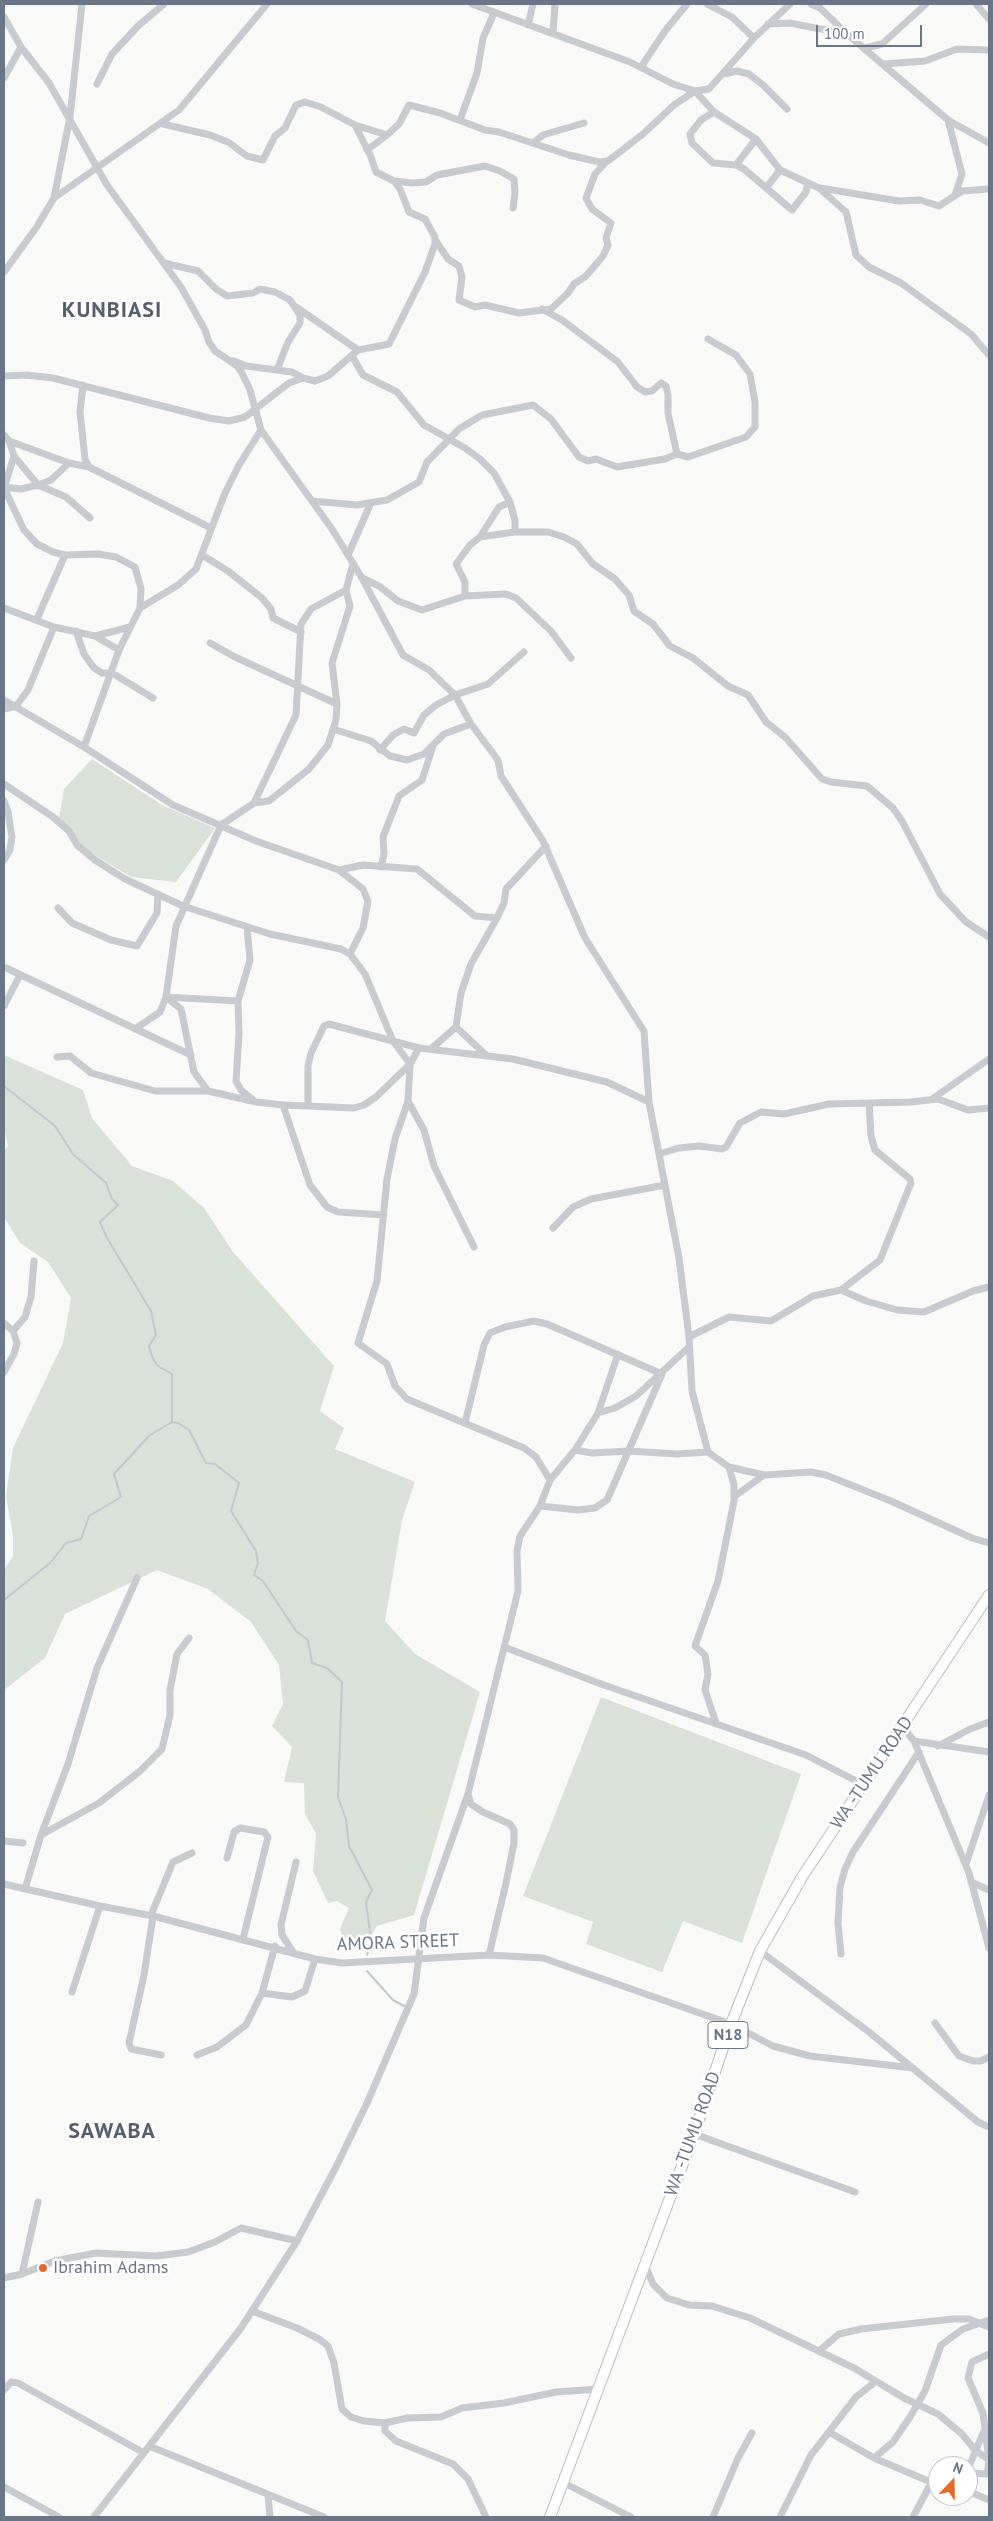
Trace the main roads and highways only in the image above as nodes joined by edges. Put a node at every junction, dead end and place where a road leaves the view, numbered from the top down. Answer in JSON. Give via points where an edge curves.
{"nodes":[{"id":1,"x":989,"y":1595,"type":"edge"},
{"id":2,"x":550,"y":2517,"type":"edge"}],
"edges":[{"from":1,"to":2,"type":"highway","name":"WA -TUMU ROAD","number":"N18","via":[[802,1877],[760,1951]]}]}
